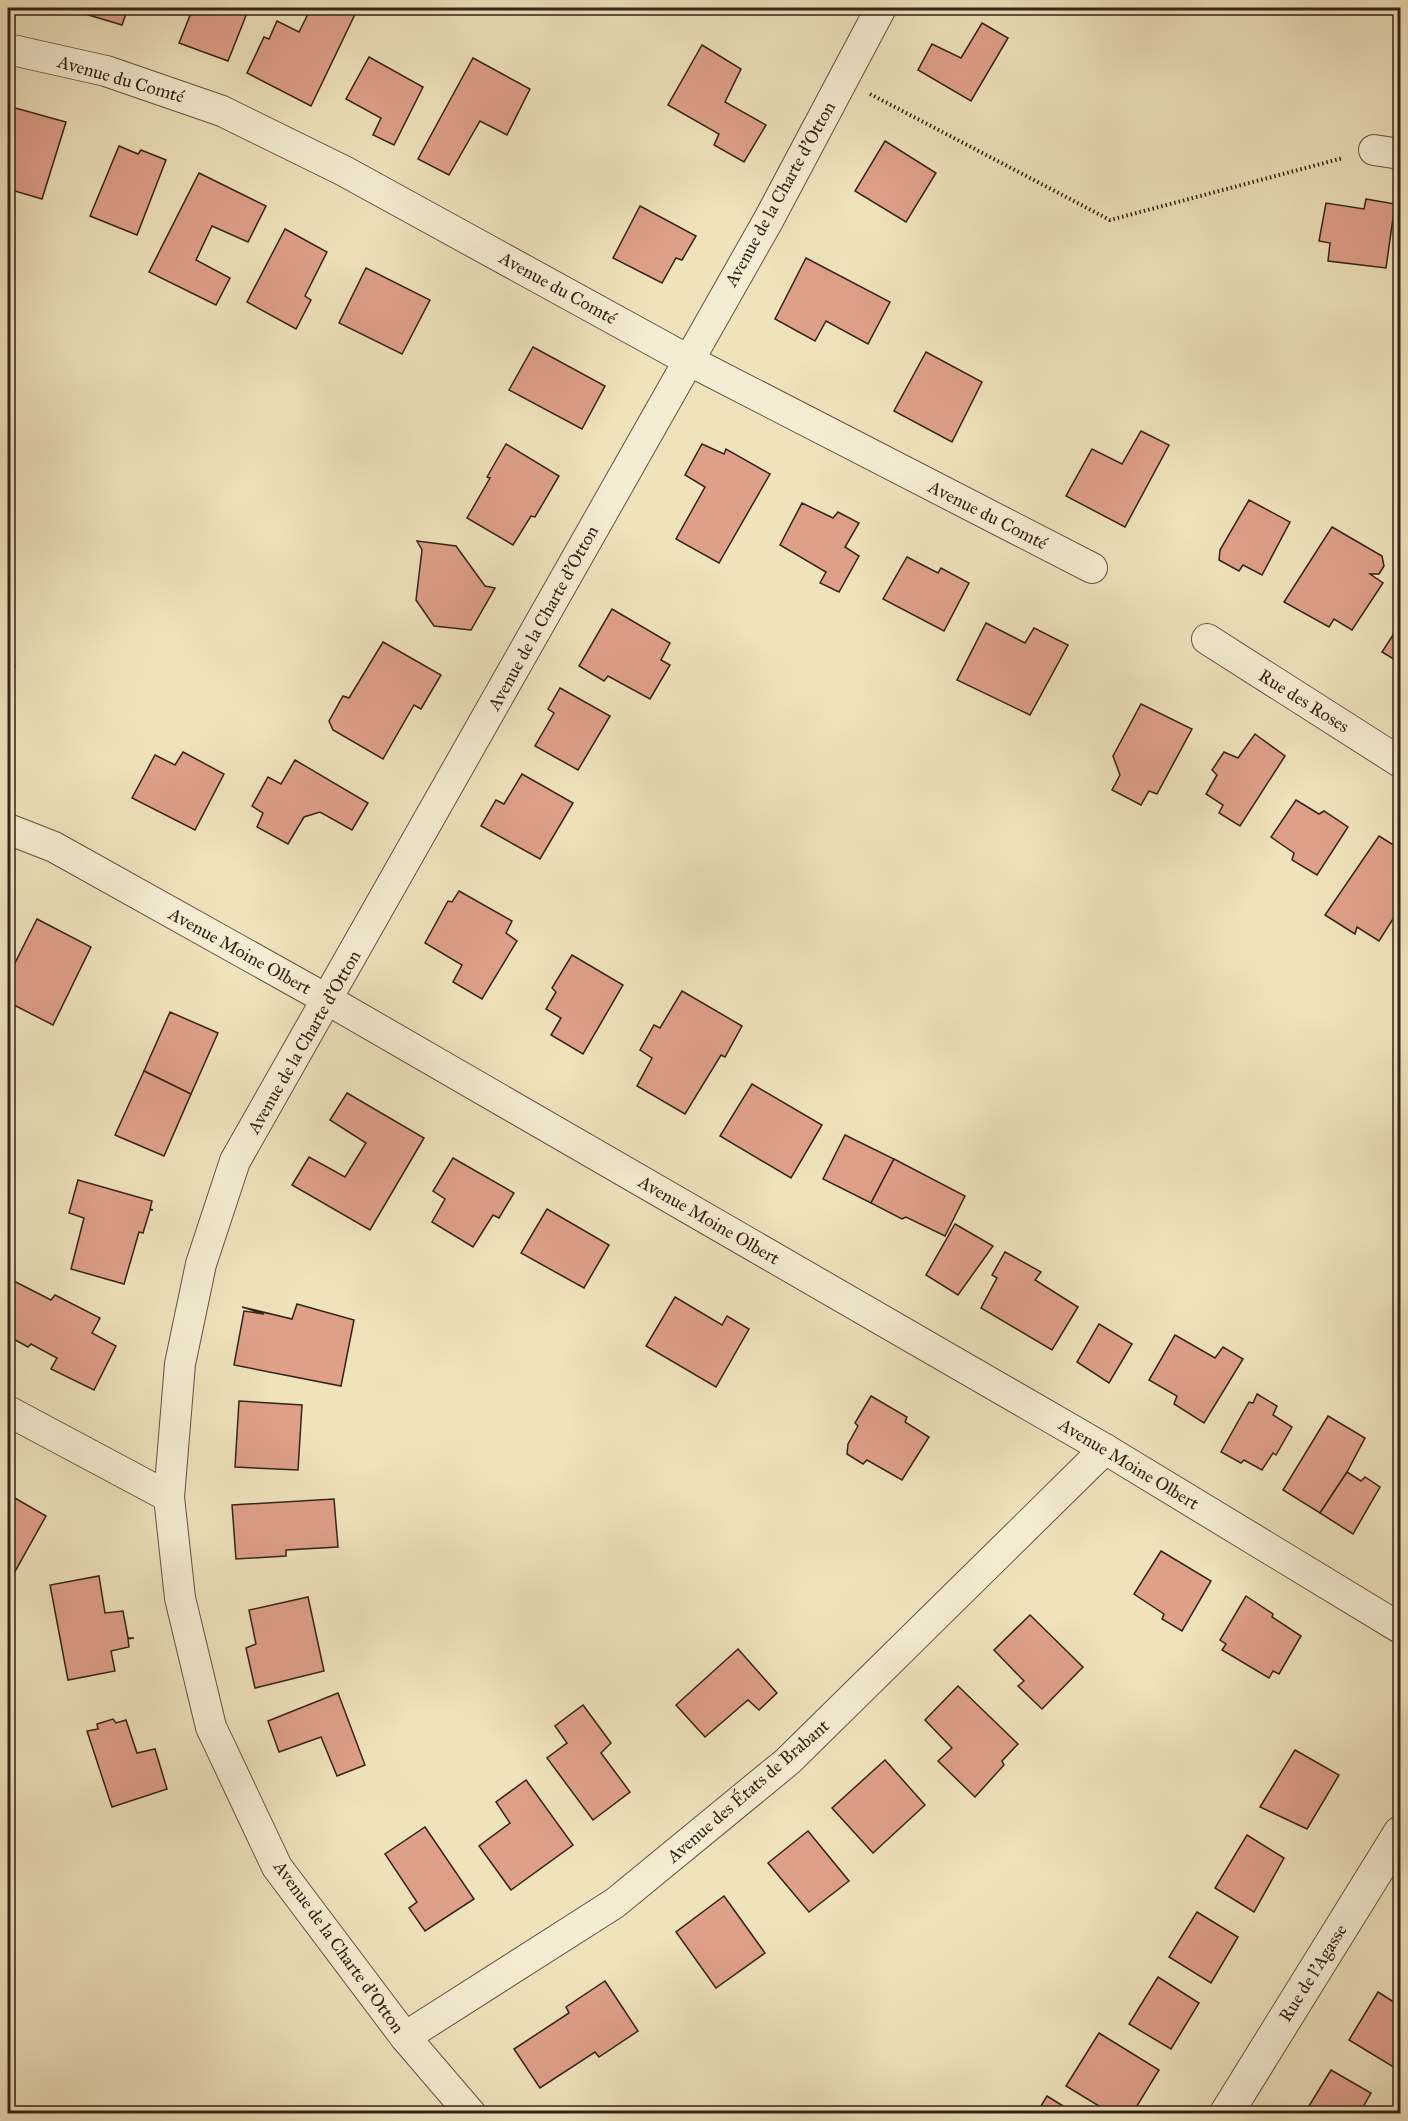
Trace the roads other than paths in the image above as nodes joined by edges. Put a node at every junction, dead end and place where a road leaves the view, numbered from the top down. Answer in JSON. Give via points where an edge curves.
{"nodes":[{"id":1,"x":881,"y":8,"type":"edge"},
{"id":2,"x":8,"y":49,"type":"edge"},
{"id":3,"x":688,"y":360,"type":"junction"},
{"id":4,"x":1092,"y":568,"type":"dead end"},
{"id":5,"x":1207,"y":639,"type":"dead end"},
{"id":6,"x":1401,"y":762,"type":"edge"},
{"id":7,"x":8,"y":829,"type":"edge"},
{"id":8,"x":328,"y":1000,"type":"junction"},
{"id":9,"x":8,"y":1411,"type":"edge"},
{"id":10,"x":1105,"y":1449,"type":"junction"},
{"id":11,"x":169,"y":1497,"type":"junction"},
{"id":12,"x":1401,"y":1628,"type":"edge"},
{"id":13,"x":1401,"y":1833,"type":"edge"},
{"id":14,"x":405,"y":2037,"type":"junction"},
{"id":15,"x":471,"y":2114,"type":"edge"},
{"id":16,"x":1226,"y":2114,"type":"edge"}],
"edges":[{"from":1,"to":3,"type":"street","name":"Avenue de la Charte d'Otton","via":[[769,219]]},
{"from":2,"to":3,"type":"street","name":"Avenue du Comté","via":[[105,71],[222,111],[344,171]]},
{"from":3,"to":4,"type":"street","name":"Avenue du Comté"},
{"from":3,"to":8,"type":"street","name":"Avenue de la Charte d'Otton"},
{"from":5,"to":6,"type":"street","name":"Rue des Roses"},
{"from":7,"to":8,"type":"street","name":"Avenue Moine Olbert","via":[[54,847]]},
{"from":8,"to":10,"type":"street","name":"Avenue Moine Olbert"},
{"from":8,"to":11,"type":"street","name":"Avenue de la Charte d'Otton","via":[[236,1161],[201,1264],[180,1364]]},
{"from":9,"to":11,"type":"street"},
{"from":10,"to":12,"type":"street","name":"Avenue Moine Olbert"},
{"from":10,"to":14,"type":"street","name":"Avenue des États de Brabant","via":[[788,1761],[615,1903]]},
{"from":11,"to":14,"type":"street","name":"Avenue de la Charte d'Otton","via":[[180,1598],[211,1727],[277,1867]]},
{"from":13,"to":16,"type":"street","name":"Rue de l'Agasse"},
{"from":14,"to":15,"type":"street","name":"Avenue de la Charte d'Otton"}]}
